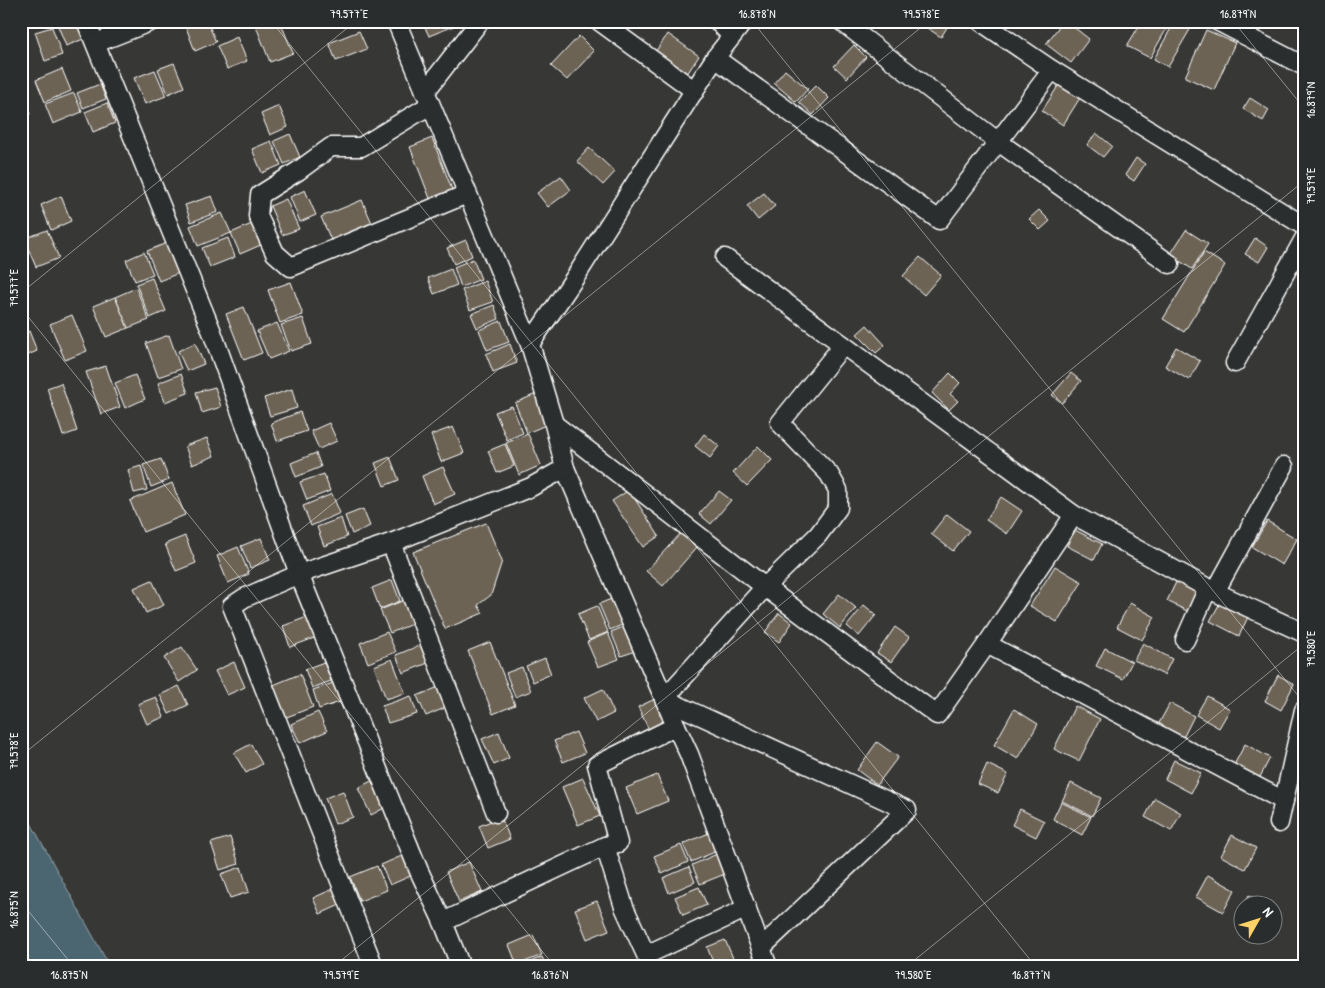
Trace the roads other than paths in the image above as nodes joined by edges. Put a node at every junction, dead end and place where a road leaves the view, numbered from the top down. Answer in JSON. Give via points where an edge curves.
{"nodes":[{"id":1,"x":86,"y":21,"type":"edge"},
{"id":2,"x":152,"y":21,"type":"edge"},
{"id":3,"x":396,"y":21,"type":"edge"},
{"id":4,"x":480,"y":21,"type":"edge"},
{"id":5,"x":599,"y":21,"type":"edge"},
{"id":6,"x":717,"y":21,"type":"edge"},
{"id":7,"x":744,"y":21,"type":"edge"},
{"id":8,"x":841,"y":21,"type":"edge"},
{"id":9,"x":980,"y":21,"type":"edge"},
{"id":10,"x":1218,"y":21,"type":"edge"},
{"id":11,"x":732,"y":36,"type":"junction"},
{"id":12,"x":96,"y":43,"type":"junction"},
{"id":13,"x":716,"y":58,"type":"junction"},
{"id":14,"x":1304,"y":66,"type":"edge"},
{"id":15,"x":1052,"y":70,"type":"junction"},
{"id":16,"x":695,"y":91,"type":"junction"},
{"id":17,"x":428,"y":99,"type":"junction"},
{"id":18,"x":997,"y":141,"type":"junction"},
{"id":19,"x":467,"y":194,"type":"junction"},
{"id":20,"x":1304,"y":226,"type":"edge"},
{"id":21,"x":1304,"y":239,"type":"edge"},
{"id":22,"x":725,"y":258,"type":"dead end"},
{"id":23,"x":1170,"y":264,"type":"dead end"},
{"id":24,"x":530,"y":344,"type":"junction"},
{"id":25,"x":843,"y":344,"type":"junction"},
{"id":26,"x":1235,"y":363,"type":"dead end"},
{"id":27,"x":554,"y":424,"type":"junction"},
{"id":28,"x":1284,"y":466,"type":"dead end"},
{"id":29,"x":565,"y":468,"type":"junction"},
{"id":30,"x":1074,"y":515,"type":"junction"},
{"id":31,"x":391,"y":543,"type":"junction"},
{"id":32,"x":299,"y":574,"type":"junction"},
{"id":33,"x":765,"y":587,"type":"junction"},
{"id":34,"x":1211,"y":590,"type":"junction"},
{"id":35,"x":1304,"y":633,"type":"edge"},
{"id":36,"x":1184,"y":640,"type":"dead end"},
{"id":37,"x":987,"y":644,"type":"junction"},
{"id":38,"x":664,"y":699,"type":"junction"},
{"id":39,"x":1304,"y":710,"type":"edge"},
{"id":40,"x":676,"y":726,"type":"junction"},
{"id":41,"x":1284,"y":801,"type":"junction"},
{"id":42,"x":496,"y":813,"type":"dead end"},
{"id":43,"x":1279,"y":823,"type":"dead end"},
{"id":44,"x":605,"y":846,"type":"junction"},
{"id":45,"x":747,"y":908,"type":"junction"},
{"id":46,"x":443,"y":922,"type":"junction"},
{"id":47,"x":761,"y":948,"type":"junction"},
{"id":48,"x":374,"y":967,"type":"edge"},
{"id":49,"x":461,"y":967,"type":"edge"},
{"id":50,"x":768,"y":967,"type":"edge"}],
"edges":[{"from":1,"to":12,"type":"street"},
{"from":2,"to":12,"type":"street"},
{"from":3,"to":17,"type":"street"},
{"from":4,"to":17,"type":"street"},
{"from":5,"to":16,"type":"street"},
{"from":6,"to":11,"type":"street"},
{"from":7,"to":11,"type":"street"},
{"from":8,"to":18,"type":"street"},
{"from":9,"to":15,"type":"street"},
{"from":10,"to":14,"type":"street"},
{"from":11,"to":13,"type":"street"},
{"from":12,"to":32,"type":"street","via":[[212,332]]},
{"from":13,"to":16,"type":"street"},
{"from":13,"to":18,"type":"street","via":[[939,220]]},
{"from":15,"to":18,"type":"street"},
{"from":15,"to":20,"type":"street"},
{"from":16,"to":24,"type":"street"},
{"from":17,"to":19,"type":"street"},
{"from":17,"to":19,"type":"street","via":[[361,147],[331,147],[260,195],[258,216],[275,253],[291,267]]},
{"from":18,"to":23,"type":"street"},
{"from":19,"to":24,"type":"street"},
{"from":21,"to":26,"type":"street"},
{"from":22,"to":25,"type":"street"},
{"from":24,"to":27,"type":"street"},
{"from":25,"to":30,"type":"street"},
{"from":25,"to":33,"type":"street","via":[[780,423],[829,474],[838,490],[838,508],[818,535]]},
{"from":27,"to":29,"type":"street"},
{"from":27,"to":33,"type":"street"},
{"from":28,"to":34,"type":"street"},
{"from":29,"to":31,"type":"street","via":[[531,487]]},
{"from":29,"to":38,"type":"street"},
{"from":30,"to":34,"type":"street"},
{"from":30,"to":37,"type":"street"},
{"from":31,"to":32,"type":"street"},
{"from":31,"to":42,"type":"street"},
{"from":32,"to":46,"type":"street","via":[[419,871]]},
{"from":32,"to":48,"type":"street","via":[[232,606]]},
{"from":33,"to":37,"type":"street","via":[[937,715]]},
{"from":33,"to":38,"type":"street"},
{"from":34,"to":35,"type":"street"},
{"from":34,"to":36,"type":"street"},
{"from":37,"to":41,"type":"street"},
{"from":38,"to":40,"type":"street"},
{"from":38,"to":47,"type":"street","via":[[907,810]]},
{"from":39,"to":41,"type":"street"},
{"from":40,"to":44,"type":"street","via":[[596,765],[618,843]]},
{"from":40,"to":45,"type":"street"},
{"from":41,"to":43,"type":"street"},
{"from":44,"to":45,"type":"street","via":[[624,907],[646,955]]},
{"from":44,"to":46,"type":"street"},
{"from":45,"to":47,"type":"street"},
{"from":46,"to":49,"type":"street"},
{"from":47,"to":50,"type":"street"}]}
